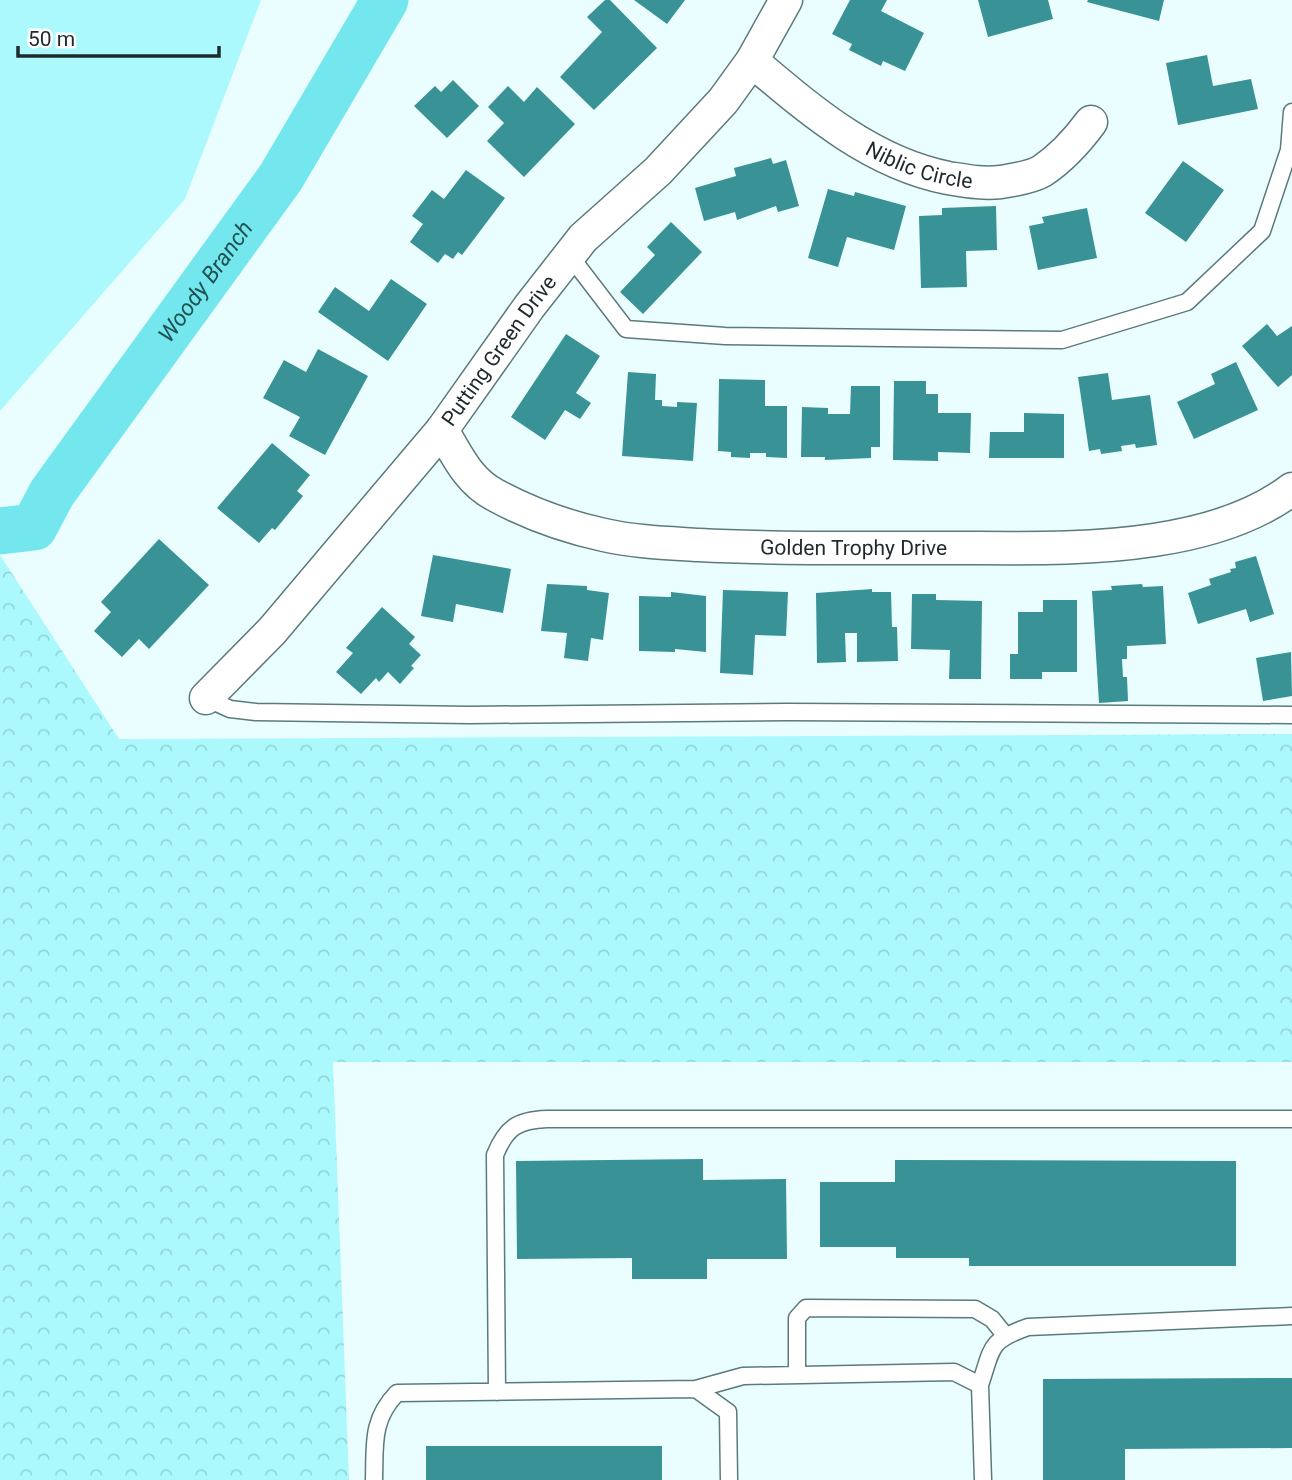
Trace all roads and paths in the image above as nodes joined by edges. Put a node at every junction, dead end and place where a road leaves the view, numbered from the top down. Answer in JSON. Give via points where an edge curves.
{"nodes":[{"id":1,"x":786,"y":0,"type":"edge"},
{"id":2,"x":752,"y":61,"type":"junction"},
{"id":3,"x":1292,"y":112,"type":"edge"},
{"id":4,"x":1091,"y":122,"type":"dead end"},
{"id":5,"x":570,"y":256,"type":"junction"},
{"id":6,"x":442,"y":430,"type":"junction"},
{"id":7,"x":1292,"y":489,"type":"edge"},
{"id":8,"x":206,"y":698,"type":"joint"},
{"id":9,"x":1292,"y":715,"type":"edge"},
{"id":10,"x":1292,"y":1119,"type":"edge"},
{"id":11,"x":1292,"y":1316,"type":"edge"},
{"id":12,"x":1005,"y":1335,"type":"junction"},
{"id":13,"x":797,"y":1375,"type":"junction"},
{"id":14,"x":980,"y":1385,"type":"junction"},
{"id":15,"x":696,"y":1389,"type":"junction"},
{"id":16,"x":497,"y":1392,"type":"junction"},
{"id":17,"x":374,"y":1480,"type":"edge"},
{"id":18,"x":729,"y":1480,"type":"edge"},
{"id":19,"x":983,"y":1480,"type":"edge"}],
"edges":[{"from":1,"to":2,"type":"street","name":"Putting Green Drive"},
{"from":2,"to":4,"type":"street","name":"Niblic Circle","via":[[803,104],[883,157],[919,172],[982,184],[1040,172],[1074,146]]},
{"from":2,"to":5,"type":"street","name":"Putting Green Drive","via":[[723,101],[658,171],[583,238]]},
{"from":3,"to":5,"type":"lane","via":[[1289,150],[1262,231],[1187,302],[1062,340],[725,336],[626,329]]},
{"from":5,"to":6,"type":"street","name":"Putting Green Drive"},
{"from":6,"to":7,"type":"street","name":"Golden Trophy Drive","via":[[466,472],[492,493],[556,521],[642,541],[837,548],[1090,546],[1208,529]]},
{"from":6,"to":8,"type":"street","name":"Putting Green Drive","via":[[272,631]]},
{"from":8,"to":9,"type":"lane","via":[[230,709],[256,712]]},
{"from":10,"to":16,"type":"lane","via":[[521,1122],[502,1139],[495,1155]]},
{"from":11,"to":12,"type":"lane","via":[[1028,1326]]},
{"from":12,"to":13,"type":"lane","via":[[992,1318],[975,1309],[806,1308],[797,1318]]},
{"from":12,"to":14,"type":"lane","via":[[995,1343]]},
{"from":13,"to":14,"type":"lane","via":[[954,1372]]},
{"from":13,"to":15,"type":"lane","via":[[743,1376]]},
{"from":14,"to":19,"type":"lane"},
{"from":15,"to":16,"type":"lane"},
{"from":15,"to":18,"type":"lane","via":[[728,1412]]},
{"from":16,"to":17,"type":"lane","via":[[397,1393],[384,1406],[376,1431]]}]}
